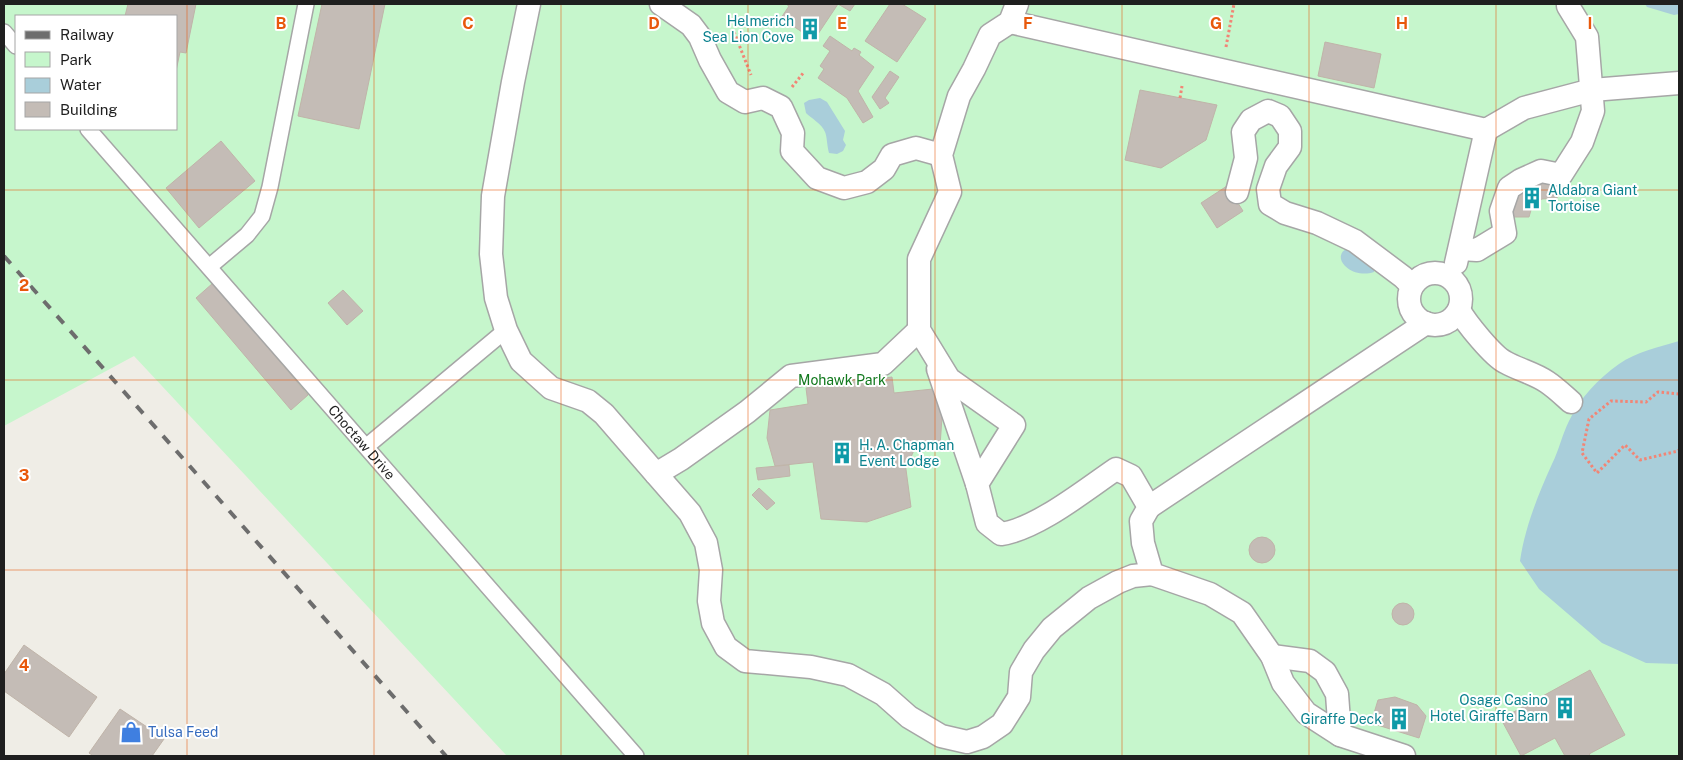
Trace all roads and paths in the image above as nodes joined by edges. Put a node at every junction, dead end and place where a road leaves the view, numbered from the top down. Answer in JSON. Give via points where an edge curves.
{"nodes":[{"id":1,"x":306,"y":4,"type":"edge"},
{"id":2,"x":529,"y":4,"type":"edge"},
{"id":3,"x":661,"y":4,"type":"edge"},
{"id":4,"x":1234,"y":4,"type":"edge"},
{"id":5,"x":1568,"y":4,"type":"edge"},
{"id":6,"x":1014,"y":13,"type":"edge"},
{"id":7,"x":4,"y":32,"type":"edge"},
{"id":8,"x":734,"y":32,"type":"dead end"},
{"id":9,"x":15,"y":45,"type":"edge"},
{"id":10,"x":1222,"y":69,"type":"junction"},
{"id":11,"x":1679,"y":83,"type":"edge"},
{"id":12,"x":1592,"y":90,"type":"junction"},
{"id":13,"x":763,"y":98,"type":"junction"},
{"id":14,"x":89,"y":130,"type":"edge"},
{"id":15,"x":1486,"y":130,"type":"junction"},
{"id":16,"x":941,"y":155,"type":"junction"},
{"id":17,"x":1237,"y":192,"type":"dead end"},
{"id":18,"x":1460,"y":249,"type":"junction"},
{"id":19,"x":209,"y":267,"type":"junction"},
{"id":20,"x":1453,"y":279,"type":"junction"},
{"id":21,"x":1412,"y":286,"type":"junction"},
{"id":22,"x":1460,"y":310,"type":"junction"},
{"id":23,"x":1426,"y":323,"type":"junction"},
{"id":24,"x":506,"y":330,"type":"junction"},
{"id":25,"x":920,"y":330,"type":"junction"},
{"id":26,"x":932,"y":352,"type":"junction"},
{"id":27,"x":1679,"y":394,"type":"edge"},
{"id":28,"x":1571,"y":402,"type":"dead end"},
{"id":29,"x":366,"y":446,"type":"junction"},
{"id":30,"x":1679,"y":451,"type":"edge"},
{"id":31,"x":656,"y":474,"type":"junction"},
{"id":32,"x":977,"y":484,"type":"junction"},
{"id":33,"x":1149,"y":507,"type":"junction"},
{"id":34,"x":1152,"y":574,"type":"junction"},
{"id":35,"x":1272,"y":656,"type":"junction"},
{"id":36,"x":1340,"y":735,"type":"junction"},
{"id":37,"x":636,"y":756,"type":"edge"},
{"id":38,"x":1404,"y":756,"type":"edge"}],
"edges":[{"from":1,"to":19,"type":"lane","via":[[262,216],[247,235]]},
{"from":2,"to":24,"type":"street","via":[[493,196],[491,254],[496,298]]},
{"from":3,"to":13,"type":"street","via":[[691,25],[728,92],[745,102]]},
{"from":4,"to":10,"type":"path"},
{"from":5,"to":12,"type":"street","via":[[1587,37]]},
{"from":6,"to":10,"type":"street"},
{"from":6,"to":16,"type":"street","via":[[990,35],[959,96]]},
{"from":7,"to":9,"type":"lane"},
{"from":8,"to":13,"type":"path","via":[[747,70]]},
{"from":10,"to":15,"type":"street"},
{"from":11,"to":12,"type":"street"},
{"from":12,"to":15,"type":"street","via":[[1524,108]]},
{"from":12,"to":18,"type":"street","via":[[1593,111],[1582,142],[1561,175],[1542,171],[1509,188],[1501,211],[1505,234],[1477,250]]},
{"from":13,"to":16,"type":"street","via":[[781,108],[793,133],[792,151],[817,178],[844,188],[867,182],[884,169],[892,155],[916,148]]},
{"from":14,"to":19,"type":"lane","name":"Choctaw Drive"},
{"from":15,"to":18,"type":"street"},
{"from":16,"to":25,"type":"street","via":[[950,192],[919,259]]},
{"from":17,"to":21,"type":"street","via":[[1246,158],[1243,132],[1251,120],[1268,111],[1280,116],[1290,131],[1290,147],[1276,166],[1268,189],[1270,204],[1284,213],[1317,223],[1355,241]]},
{"from":18,"to":20,"type":"street"},
{"from":19,"to":29,"type":"lane","name":"Choctaw Drive"},
{"from":20,"to":21,"type":"street","via":[[1431,272]]},
{"from":20,"to":22,"type":"street","via":[[1460,288]]},
{"from":21,"to":23,"type":"street","via":[[1410,308],[1417,318]]},
{"from":22,"to":23,"type":"street","via":[[1446,324]]},
{"from":22,"to":28,"type":"street","via":[[1503,362],[1547,382]]},
{"from":23,"to":33,"type":"street"},
{"from":24,"to":29,"type":"lane"},
{"from":24,"to":31,"type":"street","via":[[521,360],[551,388],[588,401],[604,414]]},
{"from":25,"to":26,"type":"street"},
{"from":25,"to":31,"type":"street","via":[[883,364],[791,376],[681,460]]},
{"from":26,"to":32,"type":"street"},
{"from":26,"to":32,"type":"street","via":[[950,379],[1014,425]]},
{"from":27,"to":30,"type":"path","via":[[1658,392],[1646,402],[1611,401],[1589,419],[1582,453],[1597,473],[1625,445],[1640,460]]},
{"from":29,"to":37,"type":"lane","name":"Choctaw Drive"},
{"from":31,"to":34,"type":"street","via":[[690,513],[706,543],[711,570],[709,601],[713,623],[726,647],[744,661],[811,667],[848,675],[882,694],[909,717],[941,736],[967,742],[1002,724],[1019,697],[1021,672],[1052,628],[1089,598],[1118,582]]},
{"from":32,"to":33,"type":"street","via":[[987,523],[1001,534],[1015,532],[1042,518],[1116,469],[1131,476]]},
{"from":33,"to":34,"type":"street","via":[[1141,521],[1143,543]]},
{"from":34,"to":35,"type":"street","via":[[1210,594],[1242,614]]},
{"from":35,"to":36,"type":"street","via":[[1283,683],[1306,713]]},
{"from":35,"to":36,"type":"street","via":[[1310,661],[1325,672],[1337,694]]},
{"from":36,"to":38,"type":"street"}]}
